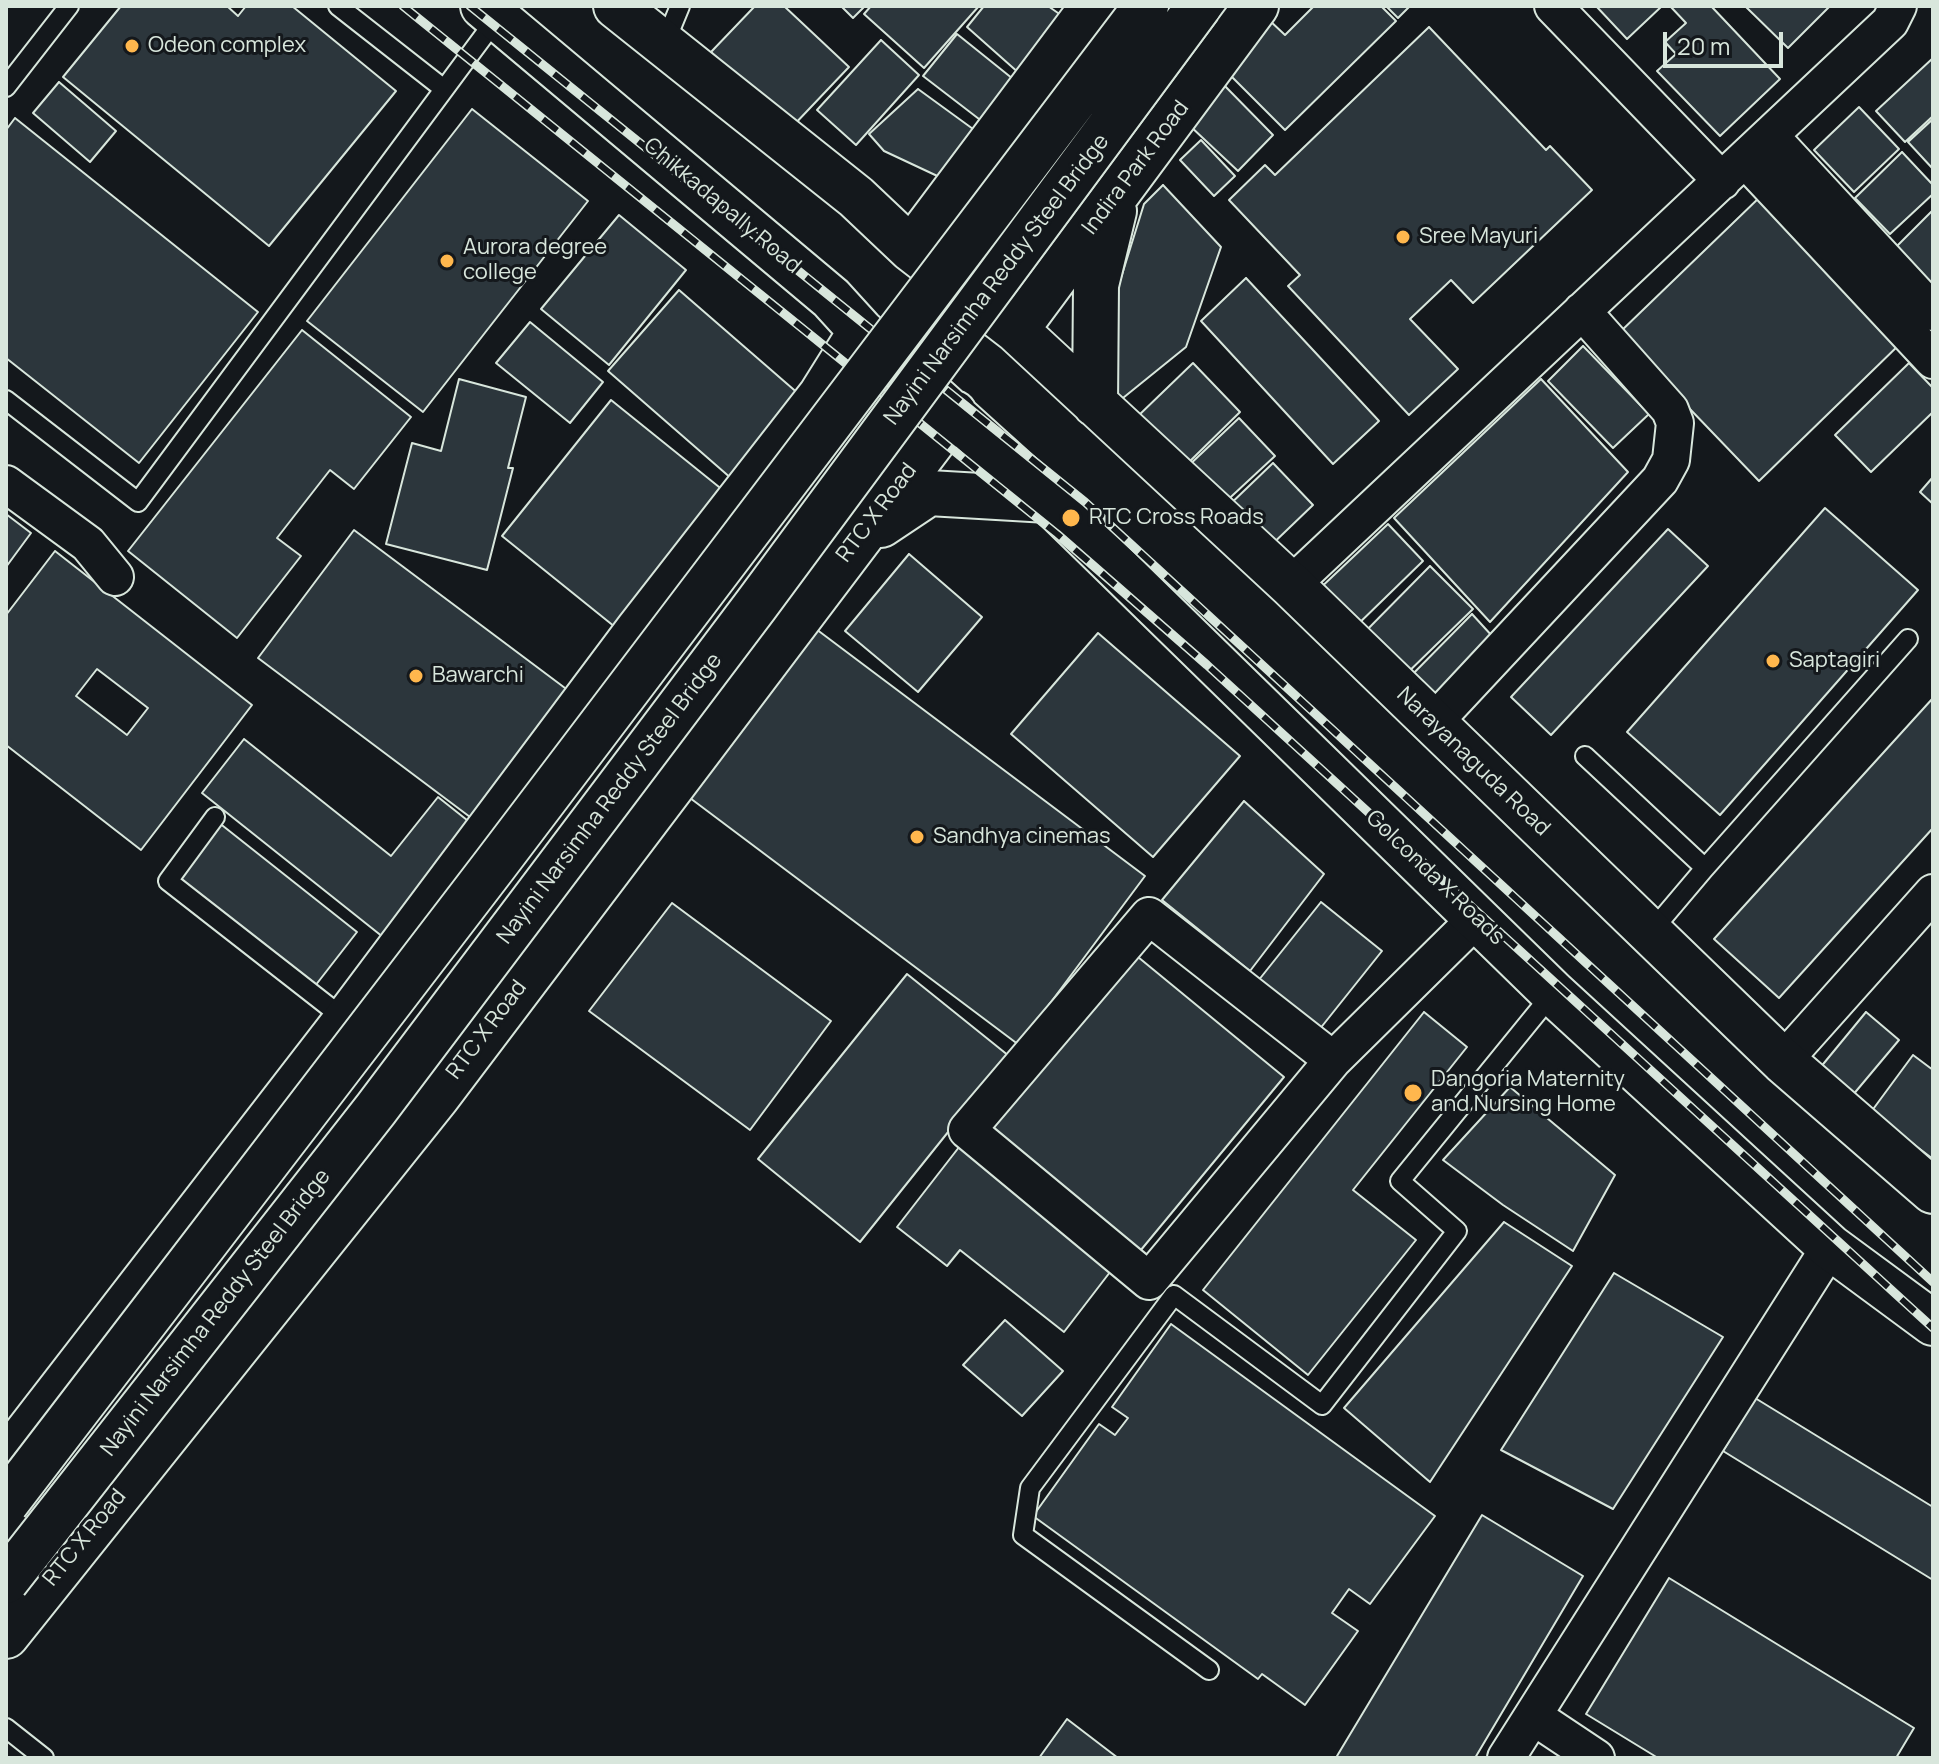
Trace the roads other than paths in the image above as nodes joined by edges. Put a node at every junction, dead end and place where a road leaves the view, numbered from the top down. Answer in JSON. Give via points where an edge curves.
{"nodes":[{"id":1,"x":69,"y":6,"type":"edge"},
{"id":2,"x":338,"y":6,"type":"edge"},
{"id":3,"x":616,"y":6,"type":"edge"},
{"id":4,"x":1093,"y":6,"type":"edge"},
{"id":5,"x":1146,"y":6,"type":"edge"},
{"id":6,"x":1152,"y":6,"type":"edge"},
{"id":7,"x":1199,"y":6,"type":"edge"},
{"id":8,"x":1256,"y":6,"type":"edge"},
{"id":9,"x":1553,"y":6,"type":"edge"},
{"id":10,"x":1898,"y":6,"type":"edge"},
{"id":11,"x":490,"y":12,"type":"edge"},
{"id":12,"x":672,"y":25,"type":"edge"},
{"id":13,"x":1218,"y":57,"type":"junction"},
{"id":14,"x":6,"y":87,"type":"edge"},
{"id":15,"x":444,"y":89,"type":"junction"},
{"id":16,"x":1746,"y":159,"type":"junction"},
{"id":17,"x":1118,"y":193,"type":"junction"},
{"id":18,"x":856,"y":197,"type":"junction"},
{"id":19,"x":947,"y":198,"type":"junction"},
{"id":20,"x":911,"y":249,"type":"junction"},
{"id":21,"x":831,"y":298,"type":"junction"},
{"id":22,"x":1582,"y":311,"type":"junction"},
{"id":23,"x":1933,"y":312,"type":"edge"},
{"id":24,"x":1016,"y":330,"type":"junction"},
{"id":25,"x":861,"y":331,"type":"junction"},
{"id":26,"x":1933,"y":360,"type":"edge"},
{"id":27,"x":821,"y":395,"type":"junction"},
{"id":28,"x":6,"y":400,"type":"edge"},
{"id":29,"x":1095,"y":404,"type":"junction"},
{"id":30,"x":954,"y":413,"type":"junction"},
{"id":31,"x":6,"y":484,"type":"edge"},
{"id":32,"x":1048,"y":500,"type":"junction"},
{"id":33,"x":854,"y":543,"type":"junction"},
{"id":34,"x":115,"y":577,"type":"dead end"},
{"id":35,"x":1291,"y":585,"type":"junction"},
{"id":36,"x":631,"y":639,"type":"junction"},
{"id":37,"x":1908,"y":639,"type":"dead end"},
{"id":38,"x":720,"y":722,"type":"junction"},
{"id":39,"x":1433,"y":723,"type":"junction"},
{"id":40,"x":1585,"y":756,"type":"dead end"},
{"id":41,"x":215,"y":817,"type":"dead end"},
{"id":42,"x":1705,"y":868,"type":"junction"},
{"id":43,"x":1933,"y":893,"type":"edge"},
{"id":44,"x":1477,"y":918,"type":"junction"},
{"id":45,"x":1650,"y":933,"type":"junction"},
{"id":46,"x":1553,"y":993,"type":"junction"},
{"id":47,"x":346,"y":1020,"type":"junction"},
{"id":48,"x":1333,"y":1060,"type":"junction"},
{"id":49,"x":1783,"y":1061,"type":"junction"},
{"id":50,"x":1933,"y":1191,"type":"edge"},
{"id":51,"x":1830,"y":1247,"type":"junction"},
{"id":52,"x":1933,"y":1323,"type":"edge"},
{"id":53,"x":6,"y":1460,"type":"edge"},
{"id":54,"x":6,"y":1503,"type":"edge"},
{"id":55,"x":6,"y":1581,"type":"edge"},
{"id":56,"x":6,"y":1636,"type":"edge"},
{"id":57,"x":1209,"y":1670,"type":"dead end"},
{"id":58,"x":1533,"y":1716,"type":"junction"},
{"id":59,"x":6,"y":1728,"type":"edge"},
{"id":60,"x":44,"y":1758,"type":"edge"},
{"id":61,"x":1506,"y":1758,"type":"edge"},
{"id":62,"x":1596,"y":1758,"type":"edge"}],
"edges":[{"from":1,"to":14,"type":"lane"},
{"from":2,"to":15,"type":"lane"},
{"from":3,"to":12,"type":"main road"},
{"from":4,"to":19,"type":"main road"},
{"from":5,"to":54,"type":"main road","name":"Nayini Narsimha Reddy Steel Bridge","bridge":true},
{"from":6,"to":13,"type":"main road"},
{"from":7,"to":55,"type":"main road","name":"Nayini Narsimha Reddy Steel Bridge","bridge":true,"via":[[386,1096]]},
{"from":8,"to":13,"type":"main road","name":"Indira Park Road"},
{"from":9,"to":16,"type":"street"},
{"from":10,"to":16,"type":"street","via":[[1890,22]]},
{"from":11,"to":15,"type":"lane"},
{"from":11,"to":21,"type":"main road","name":"Chikkadapally Road"},
{"from":12,"to":18,"type":"main road"},
{"from":13,"to":17,"type":"main road","name":"Indira Park Road"},
{"from":15,"to":28,"type":"lane","via":[[138,502]]},
{"from":16,"to":22,"type":"street"},
{"from":16,"to":23,"type":"street"},
{"from":16,"to":26,"type":"street"},
{"from":17,"to":24,"type":"main road","name":"Indira Park Road"},
{"from":17,"to":29,"type":"main road","via":[[1096,285]]},
{"from":18,"to":19,"type":"main road"},
{"from":18,"to":20,"type":"main road"},
{"from":19,"to":20,"type":"main road"},
{"from":20,"to":24,"type":"main road"},
{"from":21,"to":25,"type":"main road","name":"Chikkadapally Road"},
{"from":21,"to":27,"type":"main road"},
{"from":22,"to":35,"type":"street"},
{"from":22,"to":39,"type":"street","via":[[1670,410],[1675,423],[1671,460],[1660,480]]},
{"from":24,"to":29,"type":"main road","name":"Narayanaguda Road"},
{"from":25,"to":27,"type":"main road"},
{"from":25,"to":30,"type":"main road","name":"Chikkadapally Road"},
{"from":27,"to":36,"type":"main road"},
{"from":29,"to":35,"type":"main road","name":"Narayanaguda Road"},
{"from":30,"to":32,"type":"main road","name":"Golconda X Roads"},
{"from":30,"to":33,"type":"main road","name":"RTC X Road"},
{"from":31,"to":34,"type":"street","via":[[88,544]]},
{"from":32,"to":33,"type":"main road","via":[[929,493]]},
{"from":32,"to":44,"type":"main road","name":"Golconda X Roads"},
{"from":33,"to":38,"type":"main road","name":"RTC X Road"},
{"from":35,"to":39,"type":"main road","name":"Narayanaguda Road"},
{"from":36,"to":38,"type":"main road"},
{"from":36,"to":47,"type":"main road"},
{"from":37,"to":42,"type":"lane"},
{"from":38,"to":56,"type":"main road","name":"RTC X Road","via":[[437,1097]]},
{"from":39,"to":45,"type":"main road","name":"Narayanaguda Road"},
{"from":40,"to":42,"type":"lane"},
{"from":41,"to":47,"type":"lane","via":[[168,881]]},
{"from":42,"to":45,"type":"lane"},
{"from":43,"to":49,"type":"street"},
{"from":44,"to":46,"type":"main road","name":"Golconda X Roads"},
{"from":44,"to":48,"type":"street"},
{"from":45,"to":49,"type":"main road","name":"Narayanaguda Road"},
{"from":46,"to":51,"type":"main road","name":"Golconda X Roads"},
{"from":46,"to":57,"type":"lane","via":[[1400,1181],[1457,1231],[1322,1405],[1174,1295],[1030,1488],[1023,1535]]},
{"from":47,"to":53,"type":"main road"},
{"from":48,"to":48,"type":"street","via":[[1149,916],[967,1130],[1149,1281]]},
{"from":49,"to":50,"type":"main road","name":"Narayanaguda Road"},
{"from":51,"to":52,"type":"main road","name":"Golconda X Roads"},
{"from":51,"to":58,"type":"street"},
{"from":58,"to":61,"type":"street"},
{"from":58,"to":62,"type":"street"},
{"from":59,"to":60,"type":"lane"}]}
